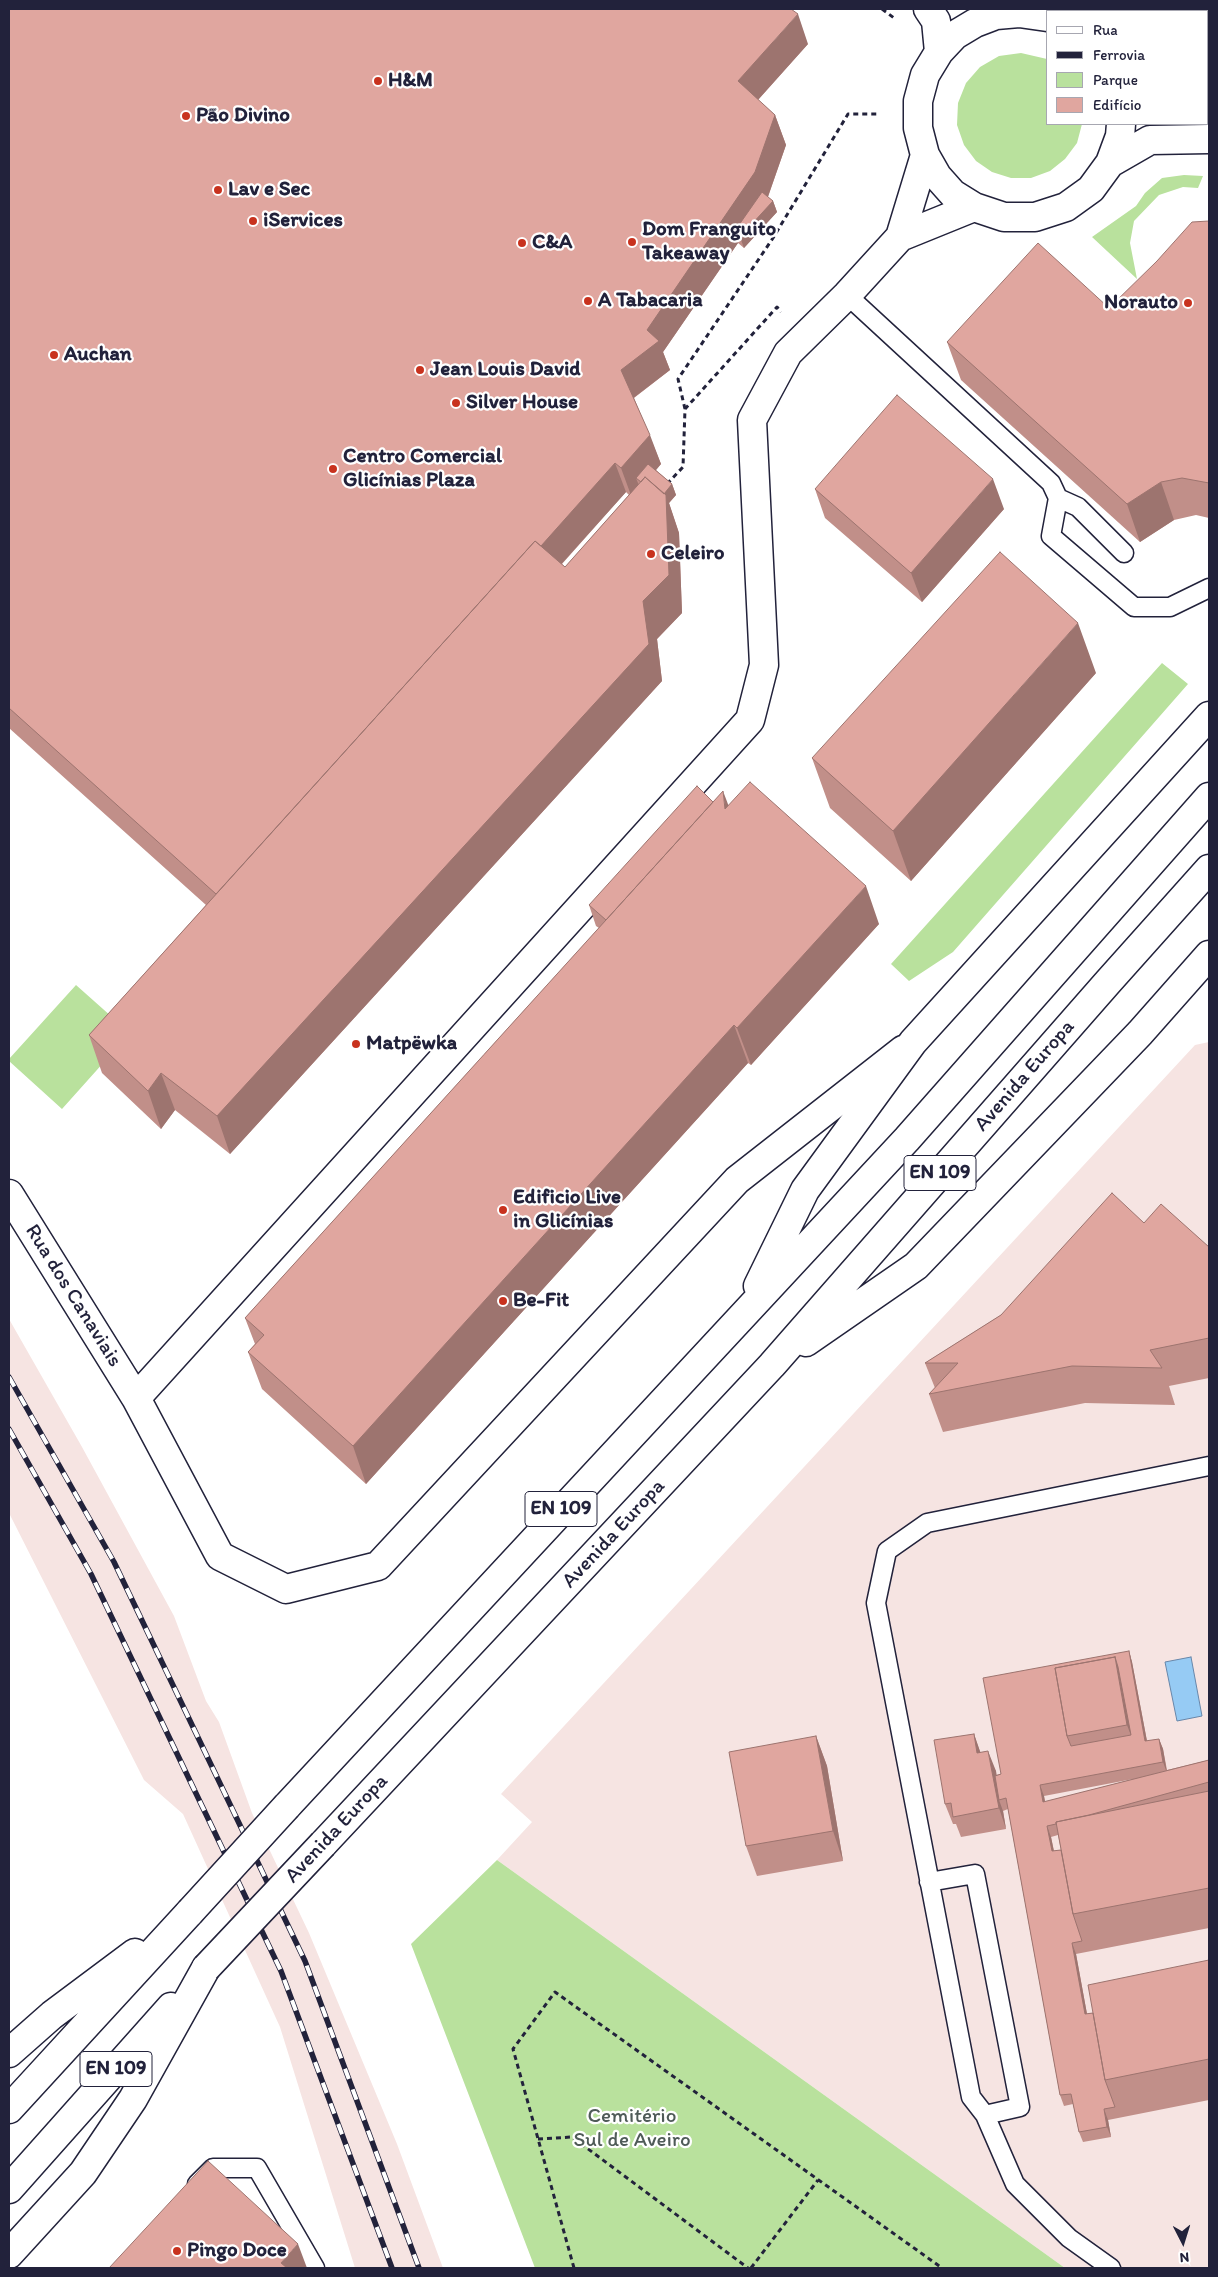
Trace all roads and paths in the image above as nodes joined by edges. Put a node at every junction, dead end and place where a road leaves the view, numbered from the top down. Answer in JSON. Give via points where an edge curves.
{"nodes":[{"id":1,"x":882,"y":9,"type":"edge"},
{"id":2,"x":928,"y":9,"type":"edge"},
{"id":3,"x":1016,"y":11,"type":"edge"},
{"id":4,"x":1046,"y":17,"type":"edge"},
{"id":5,"x":894,"y":18,"type":"dead end"},
{"id":6,"x":939,"y":52,"type":"junction"},
{"id":7,"x":878,"y":114,"type":"dead end"},
{"id":8,"x":1121,"y":125,"type":"edge"},
{"id":9,"x":1209,"y":139,"type":"edge"},
{"id":10,"x":925,"y":155,"type":"junction"},
{"id":11,"x":1110,"y":163,"type":"junction"},
{"id":12,"x":974,"y":207,"type":"junction"},
{"id":13,"x":752,"y":222,"type":"edge"},
{"id":14,"x":900,"y":237,"type":"junction"},
{"id":15,"x":774,"y":238,"type":"junction"},
{"id":16,"x":847,"y":295,"type":"junction"},
{"id":17,"x":784,"y":314,"type":"dead end"},
{"id":18,"x":686,"y":408,"type":"junction"},
{"id":19,"x":664,"y":486,"type":"edge"},
{"id":20,"x":1058,"y":498,"type":"junction"},
{"id":21,"x":1124,"y":553,"type":"dead end"},
{"id":22,"x":1209,"y":588,"type":"edge"},
{"id":23,"x":1209,"y":716,"type":"edge"},
{"id":24,"x":1209,"y":797,"type":"edge"},
{"id":25,"x":1209,"y":869,"type":"edge"},
{"id":26,"x":1209,"y":955,"type":"edge"},
{"id":27,"x":916,"y":1039,"type":"junction"},
{"id":28,"x":9,"y":1194,"type":"edge"},
{"id":29,"x":745,"y":1312,"type":"junction"},
{"id":30,"x":772,"y":1365,"type":"junction"},
{"id":31,"x":136,"y":1398,"type":"junction"},
{"id":32,"x":1209,"y":1466,"type":"edge"},
{"id":33,"x":929,"y":1882,"type":"junction"},
{"id":34,"x":190,"y":1912,"type":"junction"},
{"id":35,"x":206,"y":1968,"type":"junction"},
{"id":36,"x":9,"y":2053,"type":"edge"},
{"id":37,"x":9,"y":2109,"type":"edge"},
{"id":38,"x":985,"y":2115,"type":"junction"},
{"id":39,"x":538,"y":2139,"type":"junction"},
{"id":40,"x":17,"y":2180,"type":"edge"},
{"id":41,"x":818,"y":2180,"type":"junction"},
{"id":42,"x":186,"y":2195,"type":"edge"},
{"id":43,"x":9,"y":2254,"type":"edge"},
{"id":44,"x":315,"y":2268,"type":"edge"},
{"id":45,"x":574,"y":2268,"type":"edge"},
{"id":46,"x":749,"y":2268,"type":"edge"},
{"id":47,"x":942,"y":2268,"type":"edge"},
{"id":48,"x":1111,"y":2268,"type":"edge"}],
"edges":[{"from":1,"to":5,"type":"path"},
{"from":2,"to":6,"type":"main road","via":[[936,21]]},
{"from":3,"to":4,"type":"main road"},
{"from":3,"to":6,"type":"main road","via":[[975,23],[955,35]]},
{"from":6,"to":10,"type":"main road","via":[[925,75],[918,101],[918,128]]},
{"from":7,"to":15,"type":"path","via":[[848,114]]},
{"from":8,"to":11,"type":"main road"},
{"from":9,"to":11,"type":"main road","via":[[1150,140]]},
{"from":10,"to":12,"type":"main road","via":[[937,176],[954,194]]},
{"from":10,"to":14,"type":"main road"},
{"from":11,"to":12,"type":"main road","via":[[1092,189],[1066,207],[1036,216],[1004,217]]},
{"from":12,"to":14,"type":"main road"},
{"from":13,"to":15,"type":"path"},
{"from":14,"to":16,"type":"main road"},
{"from":15,"to":18,"type":"path","via":[[678,379]]},
{"from":16,"to":20,"type":"lane","via":[[1051,484]]},
{"from":16,"to":31,"type":"main road","via":[[788,353],[752,420],[764,665],[750,720]]},
{"from":17,"to":18,"type":"path","via":[[776,307]]},
{"from":18,"to":19,"type":"path","via":[[683,467]]},
{"from":20,"to":21,"type":"lane","via":[[1078,507]]},
{"from":20,"to":22,"type":"lane","via":[[1051,536],[1134,607],[1170,607]]},
{"from":23,"to":27,"type":"main road"},
{"from":24,"to":29,"type":"main road","number":"EN 109","via":[[907,1139]]},
{"from":25,"to":30,"type":"main road","name":"Avenida Europa","number":"EN 109"},
{"from":26,"to":30,"type":"main road","via":[[1140,1033],[916,1266]]},
{"from":27,"to":29,"type":"main road","via":[[805,1190]]},
{"from":27,"to":31,"type":"main road","name":"Rua dos Canaviais","via":[[738,1180],[378,1566],[286,1589],[220,1556]]},
{"from":28,"to":31,"type":"main road","name":"Rua dos Canaviais"},
{"from":29,"to":34,"type":"main road","number":"EN 109","bridge":true},
{"from":30,"to":35,"type":"main road","name":"Avenida Europa","number":"EN 109","bridge":true},
{"from":32,"to":33,"type":"lane","via":[[927,1523],[887,1551],[876,1603]]},
{"from":33,"to":38,"type":"lane","via":[[971,2098]]},
{"from":33,"to":38,"type":"lane","via":[[975,1874],[1020,2107]]},
{"from":34,"to":36,"type":"main road","via":[[52,2015]]},
{"from":34,"to":37,"type":"main road","number":"EN 109"},
{"from":35,"to":40,"type":"main road","name":"Avenida Europa","number":"EN 109"},
{"from":35,"to":43,"type":"main road","via":[[133,2099],[88,2164]]},
{"from":38,"to":48,"type":"lane","via":[[1015,2184],[1069,2238]]},
{"from":39,"to":41,"type":"path","via":[[513,2049],[555,1992]]},
{"from":39,"to":45,"type":"path"},
{"from":39,"to":46,"type":"path","via":[[572,2137]]},
{"from":41,"to":46,"type":"path"},
{"from":41,"to":47,"type":"path"},
{"from":42,"to":44,"type":"lane","via":[[213,2168],[257,2168]]}]}
